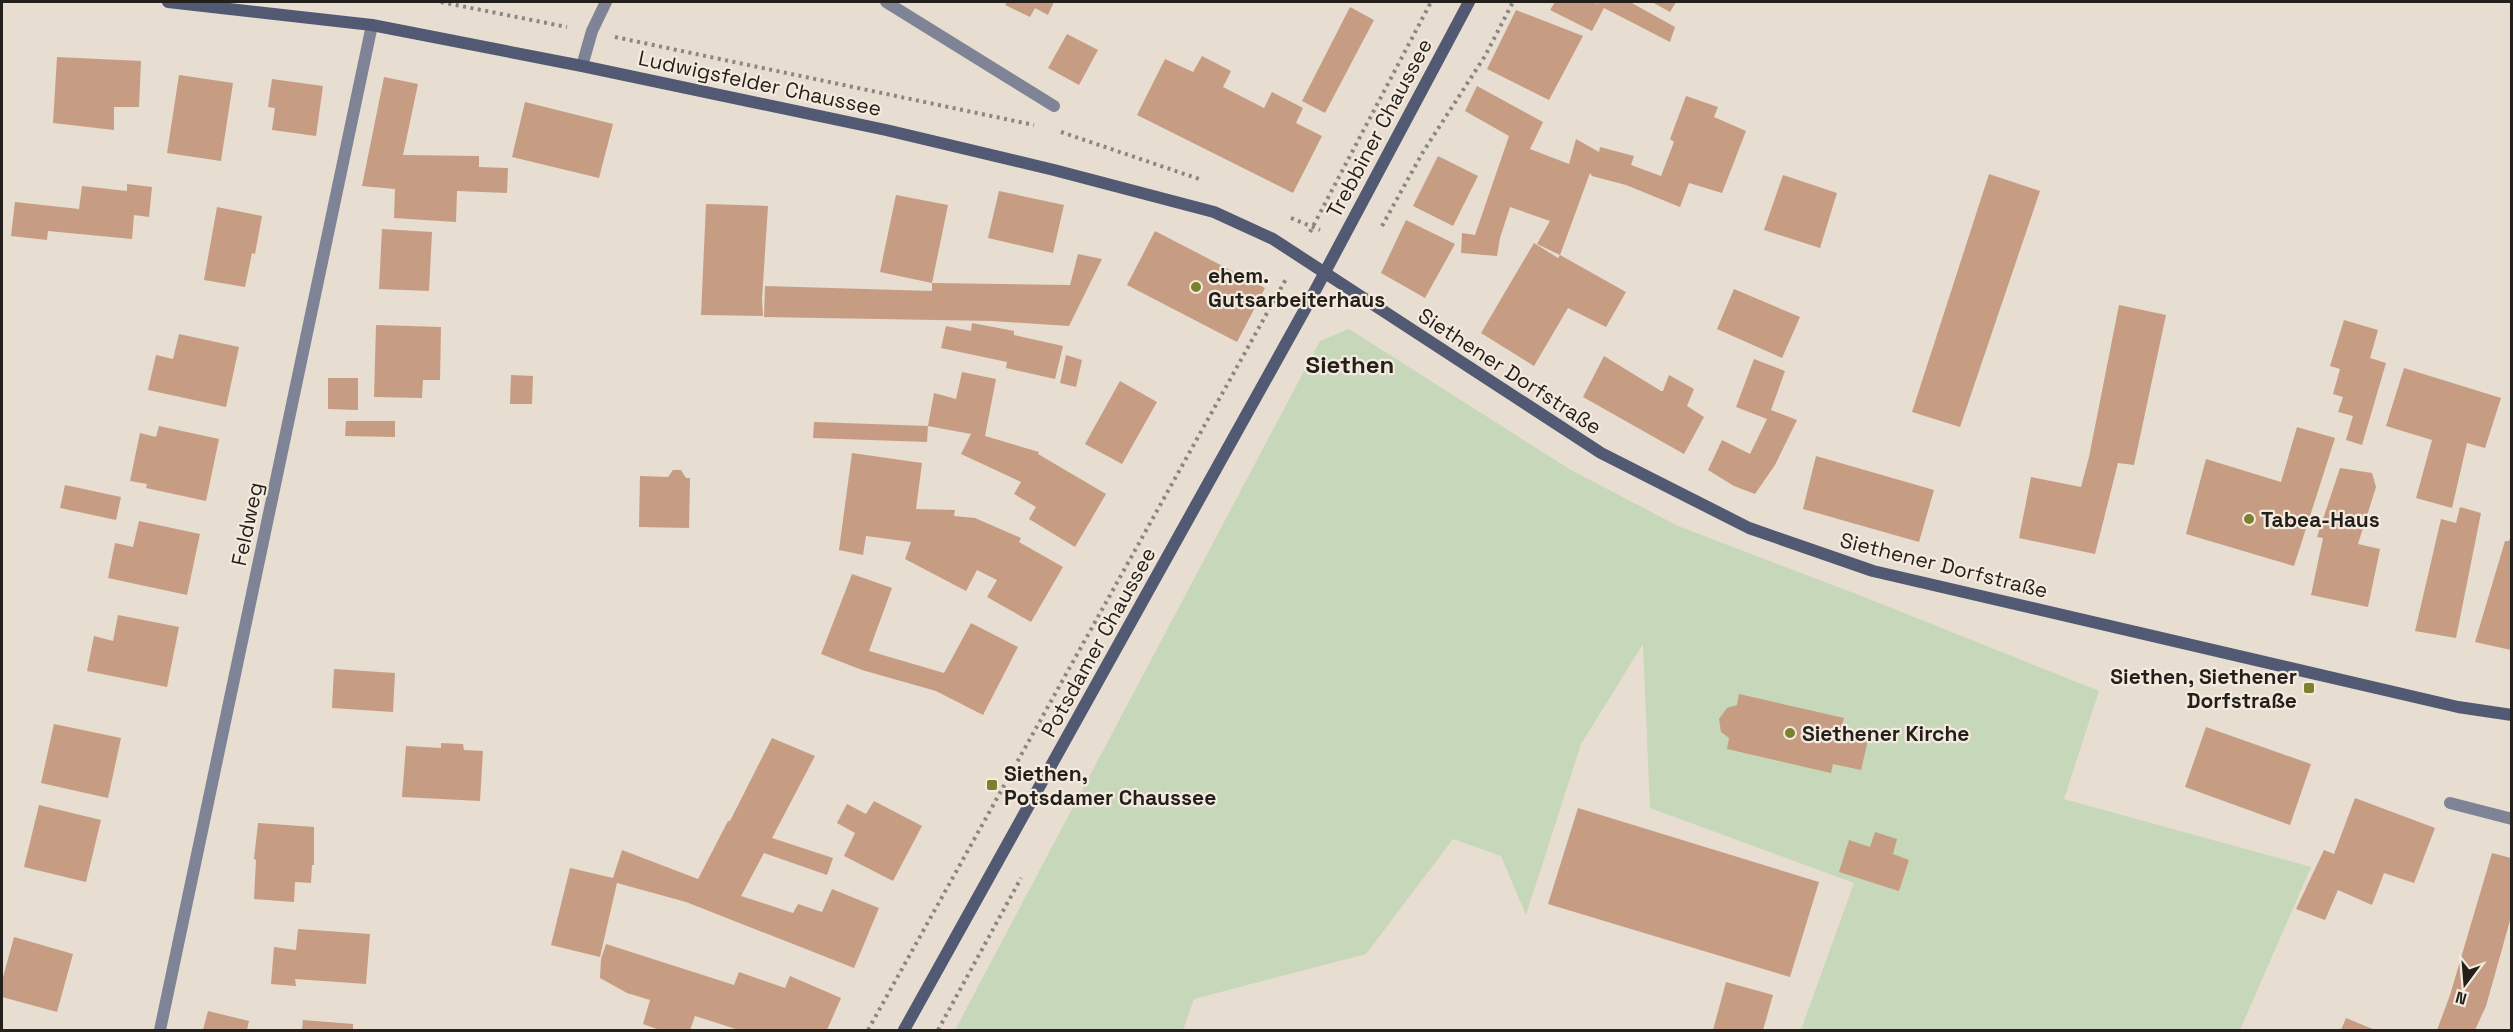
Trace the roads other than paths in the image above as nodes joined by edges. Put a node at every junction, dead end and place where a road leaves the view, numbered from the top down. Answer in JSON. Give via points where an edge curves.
{"nodes":[{"id":1,"x":168,"y":2,"type":"edge"},
{"id":2,"x":606,"y":2,"type":"edge"},
{"id":3,"x":886,"y":2,"type":"edge"},
{"id":4,"x":1469,"y":2,"type":"edge"},
{"id":5,"x":372,"y":25,"type":"junction"},
{"id":6,"x":582,"y":66,"type":"junction"},
{"id":7,"x":1053,"y":106,"type":"dead end"},
{"id":8,"x":1324,"y":273,"type":"junction"},
{"id":9,"x":2511,"y":715,"type":"edge"},
{"id":10,"x":2450,"y":803,"type":"dead end"},
{"id":11,"x":2511,"y":819,"type":"edge"},
{"id":12,"x":160,"y":1030,"type":"edge"},
{"id":13,"x":904,"y":1030,"type":"edge"}],
"edges":[{"from":1,"to":5,"type":"main road","name":"Ludwigsfelder Chaussee"},
{"from":2,"to":6,"type":"street"},
{"from":3,"to":7,"type":"street"},
{"from":4,"to":8,"type":"main road","name":"Trebbiner Chaussee"},
{"from":5,"to":6,"type":"main road","name":"Ludwigsfelder Chaussee"},
{"from":5,"to":12,"type":"street","name":"Feldweg"},
{"from":6,"to":8,"type":"main road","name":"Ludwigsfelder Chaussee","via":[[886,130],[1214,212],[1273,239]]},
{"from":8,"to":9,"type":"main road","name":"Siethener Dorfstraße","via":[[1601,453],[1749,528],[1873,571],[2458,707]]},
{"from":8,"to":13,"type":"main road","name":"Potsdamer Chaussee"},
{"from":10,"to":11,"type":"street"}]}
